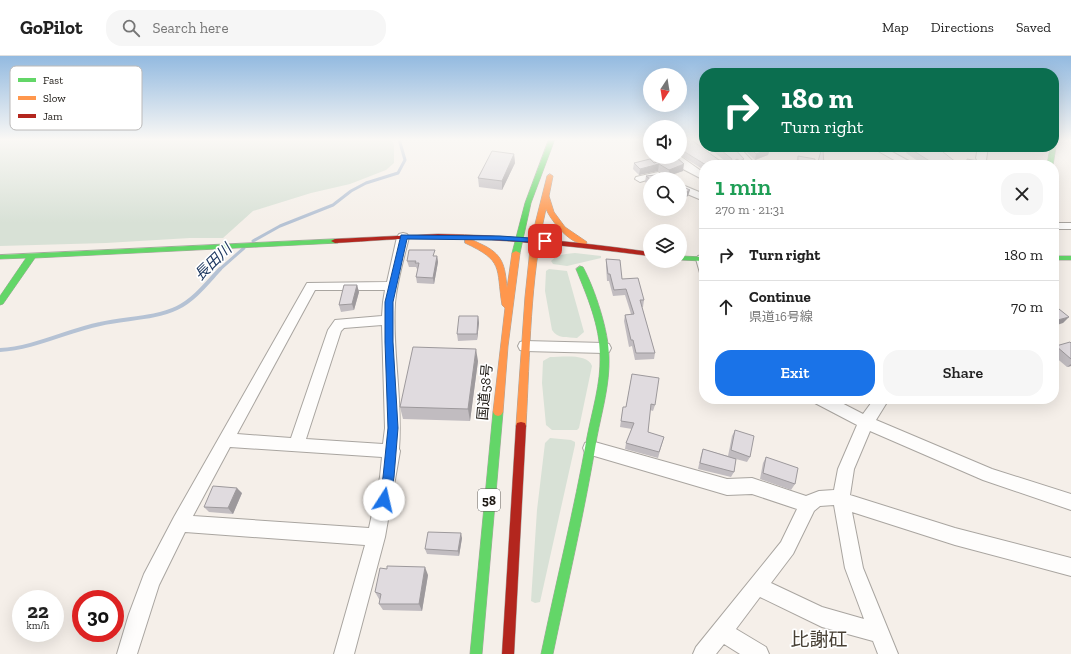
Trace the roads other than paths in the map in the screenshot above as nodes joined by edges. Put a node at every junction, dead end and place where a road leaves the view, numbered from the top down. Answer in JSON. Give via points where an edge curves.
{"nodes":[{"id":1,"x":542,"y":167,"type":"edge"},
{"id":2,"x":552,"y":167,"type":"edge"},
{"id":3,"x":687,"y":167,"type":"edge"},
{"id":4,"x":699,"y":174,"type":"edge"},
{"id":5,"x":643,"y":178,"type":"edge"},
{"id":6,"x":640,"y":179,"type":"dead end"},
{"id":7,"x":687,"y":190,"type":"edge"},
{"id":8,"x":545,"y":195,"type":"junction"},
{"id":9,"x":699,"y":196,"type":"edge"},
{"id":10,"x":1059,"y":226,"type":"edge"},
{"id":11,"x":1071,"y":226,"type":"edge"},
{"id":12,"x":403,"y":237,"type":"junction"},
{"id":13,"x":458,"y":237,"type":"junction"},
{"id":14,"x":518,"y":239,"type":"junction"},
{"id":15,"x":535,"y":240,"type":"junction"},
{"id":16,"x":589,"y":245,"type":"junction"},
{"id":17,"x":643,"y":253,"type":"edge"},
{"id":18,"x":32,"y":256,"type":"junction"},
{"id":19,"x":0,"y":257,"type":"edge"},
{"id":20,"x":1059,"y":258,"type":"edge"},
{"id":21,"x":1071,"y":258,"type":"edge"},
{"id":22,"x":687,"y":260,"type":"edge"},
{"id":23,"x":699,"y":263,"type":"edge"},
{"id":24,"x":580,"y":269,"type":"dead end"},
{"id":25,"x":392,"y":286,"type":"junction"},
{"id":26,"x":0,"y":302,"type":"edge"},
{"id":27,"x":508,"y":311,"type":"junction"},
{"id":28,"x":388,"y":320,"type":"junction"},
{"id":29,"x":525,"y":346,"type":"junction"},
{"id":30,"x":604,"y":348,"type":"junction"},
{"id":31,"x":830,"y":404,"type":"edge"},
{"id":32,"x":879,"y":404,"type":"edge"},
{"id":33,"x":866,"y":422,"type":"junction"},
{"id":34,"x":226,"y":440,"type":"junction"},
{"id":35,"x":296,"y":445,"type":"junction"},
{"id":36,"x":591,"y":448,"type":"junction"},
{"id":37,"x":392,"y":451,"type":"junction"},
{"id":38,"x":841,"y":499,"type":"junction"},
{"id":39,"x":1071,"y":502,"type":"edge"},
{"id":40,"x":808,"y":505,"type":"junction"},
{"id":41,"x":180,"y":523,"type":"junction"},
{"id":42,"x":376,"y":537,"type":"junction"},
{"id":43,"x":1071,"y":567,"type":"edge"},
{"id":44,"x":757,"y":586,"type":"junction"},
{"id":45,"x":721,"y":631,"type":"junction"},
{"id":46,"x":880,"y":633,"type":"junction"},
{"id":47,"x":126,"y":654,"type":"edge"},
{"id":48,"x":344,"y":654,"type":"edge"},
{"id":49,"x":476,"y":654,"type":"edge"},
{"id":50,"x":508,"y":654,"type":"edge"},
{"id":51,"x":547,"y":654,"type":"edge"},
{"id":52,"x":703,"y":654,"type":"edge"},
{"id":53,"x":759,"y":654,"type":"edge"},
{"id":54,"x":888,"y":654,"type":"edge"}],
"edges":[{"from":1,"to":14,"type":"main road","name":"国道58号","number":"58"},
{"from":2,"to":8,"type":"main road","number":"58"},
{"from":3,"to":4,"type":"street"},
{"from":5,"to":6,"type":"street"},
{"from":7,"to":9,"type":"street"},
{"from":8,"to":15,"type":"main road","number":"58"},
{"from":8,"to":16,"type":"main road","via":[[551,217],[559,228]]},
{"from":10,"to":11,"type":"street"},
{"from":12,"to":13,"type":"main road"},
{"from":12,"to":18,"type":"main road"},
{"from":12,"to":25,"type":"street"},
{"from":13,"to":14,"type":"main road"},
{"from":13,"to":27,"type":"main road","via":[[489,250],[497,257],[502,267],[502,290]]},
{"from":14,"to":15,"type":"main road"},
{"from":14,"to":27,"type":"main road","name":"国道58号","number":"58"},
{"from":15,"to":16,"type":"main road"},
{"from":15,"to":29,"type":"main road","number":"58"},
{"from":16,"to":17,"type":"main road"},
{"from":18,"to":19,"type":"main road"},
{"from":18,"to":26,"type":"main road"},
{"from":20,"to":21,"type":"main road"},
{"from":22,"to":23,"type":"main road"},
{"from":24,"to":30,"type":"main road","via":[[593,303]]},
{"from":25,"to":28,"type":"street"},
{"from":25,"to":34,"type":"street","via":[[312,286]]},
{"from":27,"to":49,"type":"main road","name":"国道58号","number":"58"},
{"from":28,"to":35,"type":"street","via":[[340,323]]},
{"from":28,"to":37,"type":"street","via":[[393,407]]},
{"from":29,"to":30,"type":"street"},
{"from":29,"to":50,"type":"main road","number":"58"},
{"from":30,"to":36,"type":"main road","via":[[604,370]]},
{"from":31,"to":33,"type":"street"},
{"from":32,"to":33,"type":"street"},
{"from":33,"to":38,"type":"street","via":[[846,469]]},
{"from":33,"to":39,"type":"street","via":[[989,475]]},
{"from":34,"to":35,"type":"street"},
{"from":34,"to":41,"type":"street"},
{"from":35,"to":37,"type":"street"},
{"from":36,"to":40,"type":"street","via":[[727,487],[752,486]]},
{"from":36,"to":51,"type":"main road"},
{"from":37,"to":42,"type":"street"},
{"from":38,"to":40,"type":"street","via":[[820,498]]},
{"from":38,"to":43,"type":"street","via":[[910,524]]},
{"from":38,"to":46,"type":"street","via":[[854,568]]},
{"from":40,"to":44,"type":"street","via":[[787,548]]},
{"from":41,"to":42,"type":"street"},
{"from":41,"to":47,"type":"street","via":[[151,581]]},
{"from":42,"to":48,"type":"street"},
{"from":44,"to":45,"type":"street"},
{"from":44,"to":46,"type":"street","via":[[822,617]]},
{"from":45,"to":52,"type":"street"},
{"from":45,"to":53,"type":"street"},
{"from":46,"to":54,"type":"street"}]}
